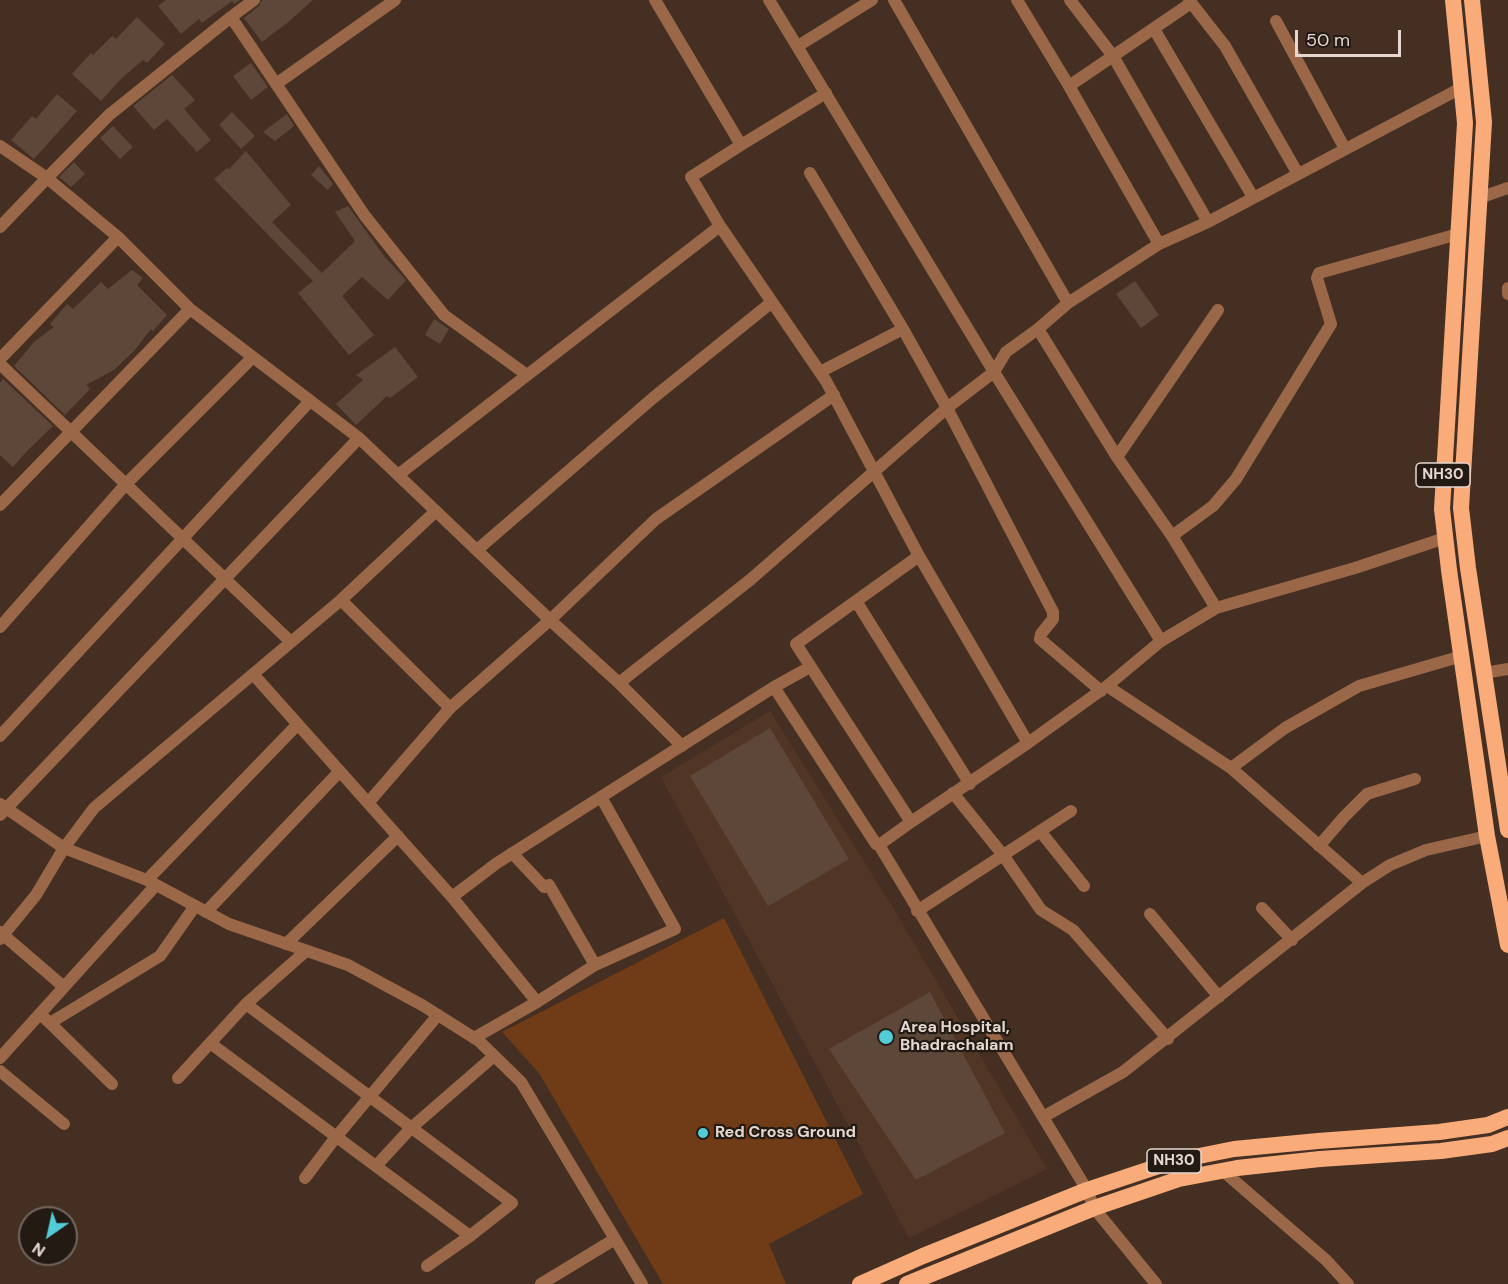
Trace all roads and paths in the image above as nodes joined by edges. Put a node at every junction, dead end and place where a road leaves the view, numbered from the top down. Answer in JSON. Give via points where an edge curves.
{"nodes":[{"id":1,"x":254,"y":0,"type":"edge"},
{"id":2,"x":395,"y":0,"type":"edge"},
{"id":3,"x":656,"y":0,"type":"edge"},
{"id":4,"x":769,"y":0,"type":"edge"},
{"id":5,"x":872,"y":0,"type":"edge"},
{"id":6,"x":894,"y":0,"type":"edge"},
{"id":7,"x":1017,"y":0,"type":"edge"},
{"id":8,"x":1070,"y":0,"type":"edge"},
{"id":9,"x":1453,"y":0,"type":"edge"},
{"id":10,"x":1472,"y":0,"type":"edge"},
{"id":11,"x":1190,"y":2,"type":"edge"},
{"id":12,"x":231,"y":17,"type":"junction"},
{"id":13,"x":1276,"y":21,"type":"dead end"},
{"id":14,"x":1154,"y":29,"type":"junction"},
{"id":15,"x":798,"y":46,"type":"junction"},
{"id":16,"x":1113,"y":56,"type":"junction"},
{"id":17,"x":276,"y":84,"type":"junction"},
{"id":18,"x":1069,"y":86,"type":"junction"},
{"id":19,"x":1461,"y":88,"type":"junction"},
{"id":20,"x":826,"y":93,"type":"junction"},
{"id":21,"x":741,"y":145,"type":"junction"},
{"id":22,"x":0,"y":146,"type":"edge"},
{"id":23,"x":1345,"y":149,"type":"junction"},
{"id":24,"x":810,"y":173,"type":"dead end"},
{"id":25,"x":1298,"y":174,"type":"junction"},
{"id":26,"x":47,"y":178,"type":"junction"},
{"id":27,"x":1508,"y":189,"type":"edge"},
{"id":28,"x":1253,"y":197,"type":"junction"},
{"id":29,"x":1479,"y":198,"type":"junction"},
{"id":30,"x":1208,"y":222,"type":"junction"},
{"id":31,"x":720,"y":226,"type":"junction"},
{"id":32,"x":0,"y":227,"type":"edge"},
{"id":33,"x":1458,"y":234,"type":"junction"},
{"id":34,"x":118,"y":237,"type":"junction"},
{"id":35,"x":1159,"y":243,"type":"junction"},
{"id":36,"x":1508,"y":288,"type":"edge"},
{"id":37,"x":1508,"y":294,"type":"edge"},
{"id":38,"x":772,"y":302,"type":"junction"},
{"id":39,"x":1068,"y":303,"type":"junction"},
{"id":40,"x":190,"y":309,"type":"junction"},
{"id":41,"x":1218,"y":310,"type":"dead end"},
{"id":42,"x":903,"y":329,"type":"junction"},
{"id":43,"x":1038,"y":329,"type":"junction"},
{"id":44,"x":253,"y":357,"type":"junction"},
{"id":45,"x":0,"y":359,"type":"edge"},
{"id":46,"x":0,"y":364,"type":"edge"},
{"id":47,"x":820,"y":372,"type":"junction"},
{"id":48,"x":994,"y":372,"type":"junction"},
{"id":49,"x":527,"y":375,"type":"junction"},
{"id":50,"x":834,"y":395,"type":"junction"},
{"id":51,"x":309,"y":401,"type":"junction"},
{"id":52,"x":947,"y":408,"type":"junction"},
{"id":53,"x":71,"y":433,"type":"junction"},
{"id":54,"x":359,"y":438,"type":"junction"},
{"id":55,"x":1118,"y":457,"type":"junction"},
{"id":56,"x":873,"y":471,"type":"junction"},
{"id":57,"x":398,"y":475,"type":"junction"},
{"id":58,"x":126,"y":484,"type":"junction"},
{"id":59,"x":0,"y":505,"type":"edge"},
{"id":60,"x":436,"y":511,"type":"junction"},
{"id":61,"x":1172,"y":536,"type":"junction"},
{"id":62,"x":182,"y":538,"type":"junction"},
{"id":63,"x":1445,"y":538,"type":"junction"},
{"id":64,"x":477,"y":550,"type":"junction"},
{"id":65,"x":919,"y":556,"type":"junction"},
{"id":66,"x":225,"y":579,"type":"junction"},
{"id":67,"x":341,"y":600,"type":"junction"},
{"id":68,"x":856,"y":601,"type":"junction"},
{"id":69,"x":1216,"y":608,"type":"junction"},
{"id":70,"x":550,"y":620,"type":"junction"},
{"id":71,"x":0,"y":627,"type":"edge"},
{"id":72,"x":1161,"y":641,"type":"junction"},
{"id":73,"x":291,"y":642,"type":"junction"},
{"id":74,"x":1462,"y":656,"type":"junction"},
{"id":75,"x":810,"y":667,"type":"junction"},
{"id":76,"x":1508,"y":669,"type":"edge"},
{"id":77,"x":1484,"y":673,"type":"junction"},
{"id":78,"x":253,"y":674,"type":"junction"},
{"id":79,"x":619,"y":683,"type":"junction"},
{"id":80,"x":774,"y":687,"type":"junction"},
{"id":81,"x":1104,"y":689,"type":"junction"},
{"id":82,"x":450,"y":708,"type":"junction"},
{"id":83,"x":298,"y":724,"type":"junction"},
{"id":84,"x":0,"y":736,"type":"edge"},
{"id":85,"x":1028,"y":742,"type":"junction"},
{"id":86,"x":682,"y":746,"type":"junction"},
{"id":87,"x":1231,"y":768,"type":"junction"},
{"id":88,"x":340,"y":771,"type":"junction"},
{"id":89,"x":1416,"y":779,"type":"dead end"},
{"id":90,"x":970,"y":783,"type":"junction"},
{"id":91,"x":953,"y":793,"type":"junction"},
{"id":92,"x":601,"y":797,"type":"junction"},
{"id":93,"x":368,"y":802,"type":"junction"},
{"id":94,"x":2,"y":809,"type":"edge"},
{"id":95,"x":1071,"y":811,"type":"dead end"},
{"id":96,"x":910,"y":822,"type":"junction"},
{"id":97,"x":1508,"y":830,"type":"edge"},
{"id":98,"x":1040,"y":831,"type":"junction"},
{"id":99,"x":398,"y":836,"type":"junction"},
{"id":100,"x":1487,"y":836,"type":"junction"},
{"id":101,"x":879,"y":845,"type":"junction"},
{"id":102,"x":1319,"y":846,"type":"junction"},
{"id":103,"x":64,"y":849,"type":"junction"},
{"id":104,"x":512,"y":854,"type":"junction"},
{"id":105,"x":1003,"y":855,"type":"junction"},
{"id":106,"x":152,"y":883,"type":"junction"},
{"id":107,"x":1362,"y":883,"type":"junction"},
{"id":108,"x":1083,"y":886,"type":"dead end"},
{"id":109,"x":452,"y":897,"type":"junction"},
{"id":110,"x":1262,"y":908,"type":"dead end"},
{"id":111,"x":201,"y":909,"type":"junction"},
{"id":112,"x":917,"y":911,"type":"junction"},
{"id":113,"x":1150,"y":914,"type":"dead end"},
{"id":114,"x":1,"y":936,"type":"edge"},
{"id":115,"x":1292,"y":940,"type":"junction"},
{"id":116,"x":286,"y":944,"type":"junction"},
{"id":117,"x":1508,"y":945,"type":"edge"},
{"id":118,"x":306,"y":951,"type":"junction"},
{"id":119,"x":595,"y":965,"type":"junction"},
{"id":120,"x":64,"y":987,"type":"junction"},
{"id":121,"x":1219,"y":997,"type":"junction"},
{"id":122,"x":537,"y":1002,"type":"junction"},
{"id":123,"x":246,"y":1004,"type":"junction"},
{"id":124,"x":40,"y":1014,"type":"junction"},
{"id":125,"x":438,"y":1015,"type":"junction"},
{"id":126,"x":50,"y":1023,"type":"junction"},
{"id":127,"x":474,"y":1038,"type":"junction"},
{"id":128,"x":1168,"y":1039,"type":"junction"},
{"id":129,"x":210,"y":1043,"type":"junction"},
{"id":130,"x":494,"y":1056,"type":"junction"},
{"id":131,"x":0,"y":1058,"type":"edge"},
{"id":132,"x":0,"y":1071,"type":"edge"},
{"id":133,"x":178,"y":1078,"type":"dead end"},
{"id":134,"x":112,"y":1084,"type":"dead end"},
{"id":135,"x":370,"y":1097,"type":"junction"},
{"id":136,"x":1042,"y":1117,"type":"junction"},
{"id":137,"x":1507,"y":1120,"type":"edge"},
{"id":138,"x":64,"y":1124,"type":"dead end"},
{"id":139,"x":411,"y":1128,"type":"junction"},
{"id":140,"x":336,"y":1137,"type":"junction"},
{"id":141,"x":1508,"y":1138,"type":"edge"},
{"id":142,"x":376,"y":1166,"type":"junction"},
{"id":143,"x":1223,"y":1171,"type":"junction"},
{"id":144,"x":305,"y":1178,"type":"dead end"},
{"id":145,"x":1087,"y":1190,"type":"junction"},
{"id":146,"x":1094,"y":1208,"type":"junction"},
{"id":147,"x":470,"y":1236,"type":"junction"},
{"id":148,"x":615,"y":1239,"type":"junction"},
{"id":149,"x":426,"y":1266,"type":"dead end"},
{"id":150,"x":541,"y":1284,"type":"edge"},
{"id":151,"x":642,"y":1284,"type":"edge"},
{"id":152,"x":860,"y":1284,"type":"edge"},
{"id":153,"x":907,"y":1284,"type":"edge"},
{"id":154,"x":1156,"y":1284,"type":"edge"},
{"id":155,"x":1348,"y":1284,"type":"edge"}],
"edges":[{"from":1,"to":12,"type":"street"},
{"from":2,"to":17,"type":"street"},
{"from":3,"to":21,"type":"street"},
{"from":4,"to":15,"type":"street"},
{"from":5,"to":15,"type":"street"},
{"from":6,"to":39,"type":"street"},
{"from":7,"to":18,"type":"street"},
{"from":8,"to":16,"type":"street"},
{"from":9,"to":19,"type":"highway","number":"NH30"},
{"from":10,"to":29,"type":"highway","number":"NH30","via":[[1484,122]]},
{"from":11,"to":14,"type":"street"},
{"from":11,"to":25,"type":"street","via":[[1225,46]]},
{"from":12,"to":17,"type":"street"},
{"from":12,"to":26,"type":"street","via":[[109,115]]},
{"from":13,"to":23,"type":"street"},
{"from":14,"to":16,"type":"street"},
{"from":14,"to":28,"type":"street"},
{"from":15,"to":20,"type":"street"},
{"from":16,"to":18,"type":"street"},
{"from":16,"to":30,"type":"street"},
{"from":17,"to":49,"type":"street","via":[[365,216],[444,315]]},
{"from":18,"to":35,"type":"street"},
{"from":19,"to":23,"type":"street"},
{"from":19,"to":33,"type":"highway","number":"NH30","via":[[1465,123]]},
{"from":20,"to":21,"type":"street"},
{"from":20,"to":48,"type":"street"},
{"from":21,"to":31,"type":"street","via":[[691,177]]},
{"from":22,"to":26,"type":"street"},
{"from":23,"to":25,"type":"street"},
{"from":24,"to":42,"type":"street"},
{"from":25,"to":28,"type":"street"},
{"from":26,"to":32,"type":"street"},
{"from":26,"to":34,"type":"street"},
{"from":27,"to":29,"type":"street"},
{"from":28,"to":30,"type":"street"},
{"from":29,"to":77,"type":"highway","number":"NH30","via":[[1461,508]]},
{"from":30,"to":35,"type":"street"},
{"from":31,"to":38,"type":"street"},
{"from":31,"to":49,"type":"street"},
{"from":33,"to":61,"type":"street","via":[[1319,273],[1317,278],[1331,324],[1236,478],[1213,506]]},
{"from":33,"to":63,"type":"highway","number":"NH30","via":[[1444,457]]},
{"from":34,"to":40,"type":"street"},
{"from":34,"to":45,"type":"street"},
{"from":35,"to":39,"type":"street"},
{"from":36,"to":37,"type":"street"},
{"from":38,"to":47,"type":"street"},
{"from":38,"to":64,"type":"street","via":[[652,398]]},
{"from":39,"to":43,"type":"street"},
{"from":40,"to":44,"type":"street"},
{"from":40,"to":53,"type":"street"},
{"from":41,"to":55,"type":"street"},
{"from":42,"to":47,"type":"street"},
{"from":42,"to":52,"type":"street"},
{"from":43,"to":48,"type":"street","via":[[1006,352]]},
{"from":43,"to":55,"type":"street"},
{"from":44,"to":51,"type":"street"},
{"from":44,"to":58,"type":"street"},
{"from":46,"to":53,"type":"street"},
{"from":47,"to":50,"type":"street"},
{"from":48,"to":52,"type":"street"},
{"from":48,"to":72,"type":"street"},
{"from":49,"to":57,"type":"street"},
{"from":50,"to":56,"type":"street"},
{"from":50,"to":70,"type":"street","via":[[656,519]]},
{"from":51,"to":54,"type":"street"},
{"from":51,"to":62,"type":"street"},
{"from":52,"to":56,"type":"street"},
{"from":52,"to":81,"type":"street","via":[[1053,612],[1040,639]]},
{"from":53,"to":58,"type":"street"},
{"from":53,"to":59,"type":"street"},
{"from":54,"to":57,"type":"street"},
{"from":54,"to":66,"type":"street"},
{"from":55,"to":61,"type":"street"},
{"from":56,"to":65,"type":"street"},
{"from":56,"to":79,"type":"street","via":[[750,580]]},
{"from":57,"to":60,"type":"street"},
{"from":58,"to":62,"type":"street"},
{"from":58,"to":71,"type":"street"},
{"from":60,"to":64,"type":"street"},
{"from":60,"to":67,"type":"street"},
{"from":61,"to":69,"type":"street"},
{"from":62,"to":66,"type":"street"},
{"from":62,"to":84,"type":"street"},
{"from":63,"to":69,"type":"street"},
{"from":63,"to":74,"type":"highway","number":"NH30"},
{"from":64,"to":70,"type":"street"},
{"from":65,"to":68,"type":"street"},
{"from":65,"to":85,"type":"street"},
{"from":66,"to":73,"type":"street"},
{"from":66,"to":94,"type":"street"},
{"from":67,"to":73,"type":"street"},
{"from":67,"to":82,"type":"street"},
{"from":68,"to":75,"type":"street","via":[[796,644]]},
{"from":68,"to":90,"type":"street"},
{"from":69,"to":72,"type":"street"},
{"from":70,"to":79,"type":"street"},
{"from":70,"to":82,"type":"street"},
{"from":72,"to":81,"type":"street"},
{"from":73,"to":78,"type":"street"},
{"from":74,"to":87,"type":"street","via":[[1359,686],[1285,728]]},
{"from":74,"to":100,"type":"highway","number":"NH30"},
{"from":75,"to":80,"type":"street"},
{"from":75,"to":96,"type":"street"},
{"from":76,"to":77,"type":"street"},
{"from":77,"to":97,"type":"highway","number":"NH30"},
{"from":78,"to":83,"type":"street"},
{"from":78,"to":103,"type":"street","via":[[94,808]]},
{"from":79,"to":86,"type":"street"},
{"from":80,"to":86,"type":"street"},
{"from":80,"to":101,"type":"street"},
{"from":81,"to":85,"type":"street"},
{"from":81,"to":87,"type":"street"},
{"from":82,"to":93,"type":"street"},
{"from":83,"to":88,"type":"street"},
{"from":83,"to":106,"type":"street"},
{"from":85,"to":90,"type":"street"},
{"from":86,"to":92,"type":"street"},
{"from":87,"to":102,"type":"street"},
{"from":88,"to":93,"type":"street"},
{"from":88,"to":111,"type":"street"},
{"from":89,"to":102,"type":"street","via":[[1367,794]]},
{"from":90,"to":91,"type":"street"},
{"from":91,"to":96,"type":"street"},
{"from":91,"to":105,"type":"street"},
{"from":92,"to":104,"type":"street"},
{"from":92,"to":119,"type":"street","via":[[675,929]]},
{"from":93,"to":99,"type":"street"},
{"from":94,"to":103,"type":"street"},
{"from":95,"to":98,"type":"street"},
{"from":96,"to":101,"type":"street"},
{"from":98,"to":105,"type":"street"},
{"from":98,"to":108,"type":"street"},
{"from":99,"to":109,"type":"street"},
{"from":99,"to":116,"type":"street"},
{"from":100,"to":107,"type":"street","via":[[1426,850],[1390,865]]},
{"from":100,"to":117,"type":"highway","number":"NH30"},
{"from":101,"to":112,"type":"street"},
{"from":102,"to":107,"type":"street"},
{"from":103,"to":106,"type":"street"},
{"from":103,"to":114,"type":"street","via":[[36,895]]},
{"from":104,"to":109,"type":"street"},
{"from":104,"to":119,"type":"street","via":[[544,887],[549,885]]},
{"from":105,"to":112,"type":"street"},
{"from":105,"to":128,"type":"street","via":[[1041,910],[1073,930]]},
{"from":106,"to":111,"type":"street"},
{"from":106,"to":120,"type":"street"},
{"from":107,"to":115,"type":"street"},
{"from":109,"to":122,"type":"street"},
{"from":110,"to":115,"type":"street"},
{"from":111,"to":116,"type":"street","via":[[229,924]]},
{"from":111,"to":126,"type":"street","via":[[160,956]]},
{"from":112,"to":136,"type":"street"},
{"from":113,"to":121,"type":"street"},
{"from":114,"to":120,"type":"street"},
{"from":115,"to":121,"type":"street"},
{"from":116,"to":118,"type":"street"},
{"from":118,"to":123,"type":"street"},
{"from":118,"to":125,"type":"street","via":[[348,965]]},
{"from":119,"to":122,"type":"street"},
{"from":120,"to":124,"type":"street"},
{"from":121,"to":128,"type":"street"},
{"from":122,"to":127,"type":"street"},
{"from":123,"to":129,"type":"street"},
{"from":123,"to":135,"type":"street"},
{"from":124,"to":126,"type":"street"},
{"from":124,"to":131,"type":"street"},
{"from":125,"to":127,"type":"street"},
{"from":125,"to":135,"type":"street"},
{"from":126,"to":134,"type":"street"},
{"from":127,"to":130,"type":"street"},
{"from":128,"to":136,"type":"street","via":[[1123,1072]]},
{"from":129,"to":133,"type":"street"},
{"from":129,"to":140,"type":"street"},
{"from":130,"to":139,"type":"street"},
{"from":130,"to":148,"type":"street","via":[[521,1082]]},
{"from":132,"to":138,"type":"street"},
{"from":135,"to":139,"type":"street"},
{"from":135,"to":140,"type":"street"},
{"from":136,"to":145,"type":"street"},
{"from":137,"to":145,"type":"highway","number":"NH30","via":[[1439,1132],[1234,1149],[1174,1161]]},
{"from":139,"to":142,"type":"street"},
{"from":139,"to":147,"type":"street","via":[[512,1203]]},
{"from":140,"to":142,"type":"street"},
{"from":140,"to":144,"type":"street"},
{"from":141,"to":143,"type":"highway","number":"NH30","via":[[1441,1151],[1320,1159]]},
{"from":142,"to":147,"type":"street"},
{"from":143,"to":146,"type":"highway","number":"NH30","via":[[1179,1179]]},
{"from":143,"to":155,"type":"street","via":[[1326,1260]]},
{"from":145,"to":146,"type":"street"},
{"from":145,"to":152,"type":"highway","number":"NH30"},
{"from":146,"to":153,"type":"highway","number":"NH30"},
{"from":146,"to":154,"type":"street"},
{"from":147,"to":149,"type":"street"},
{"from":148,"to":150,"type":"street"},
{"from":148,"to":151,"type":"street"}]}
